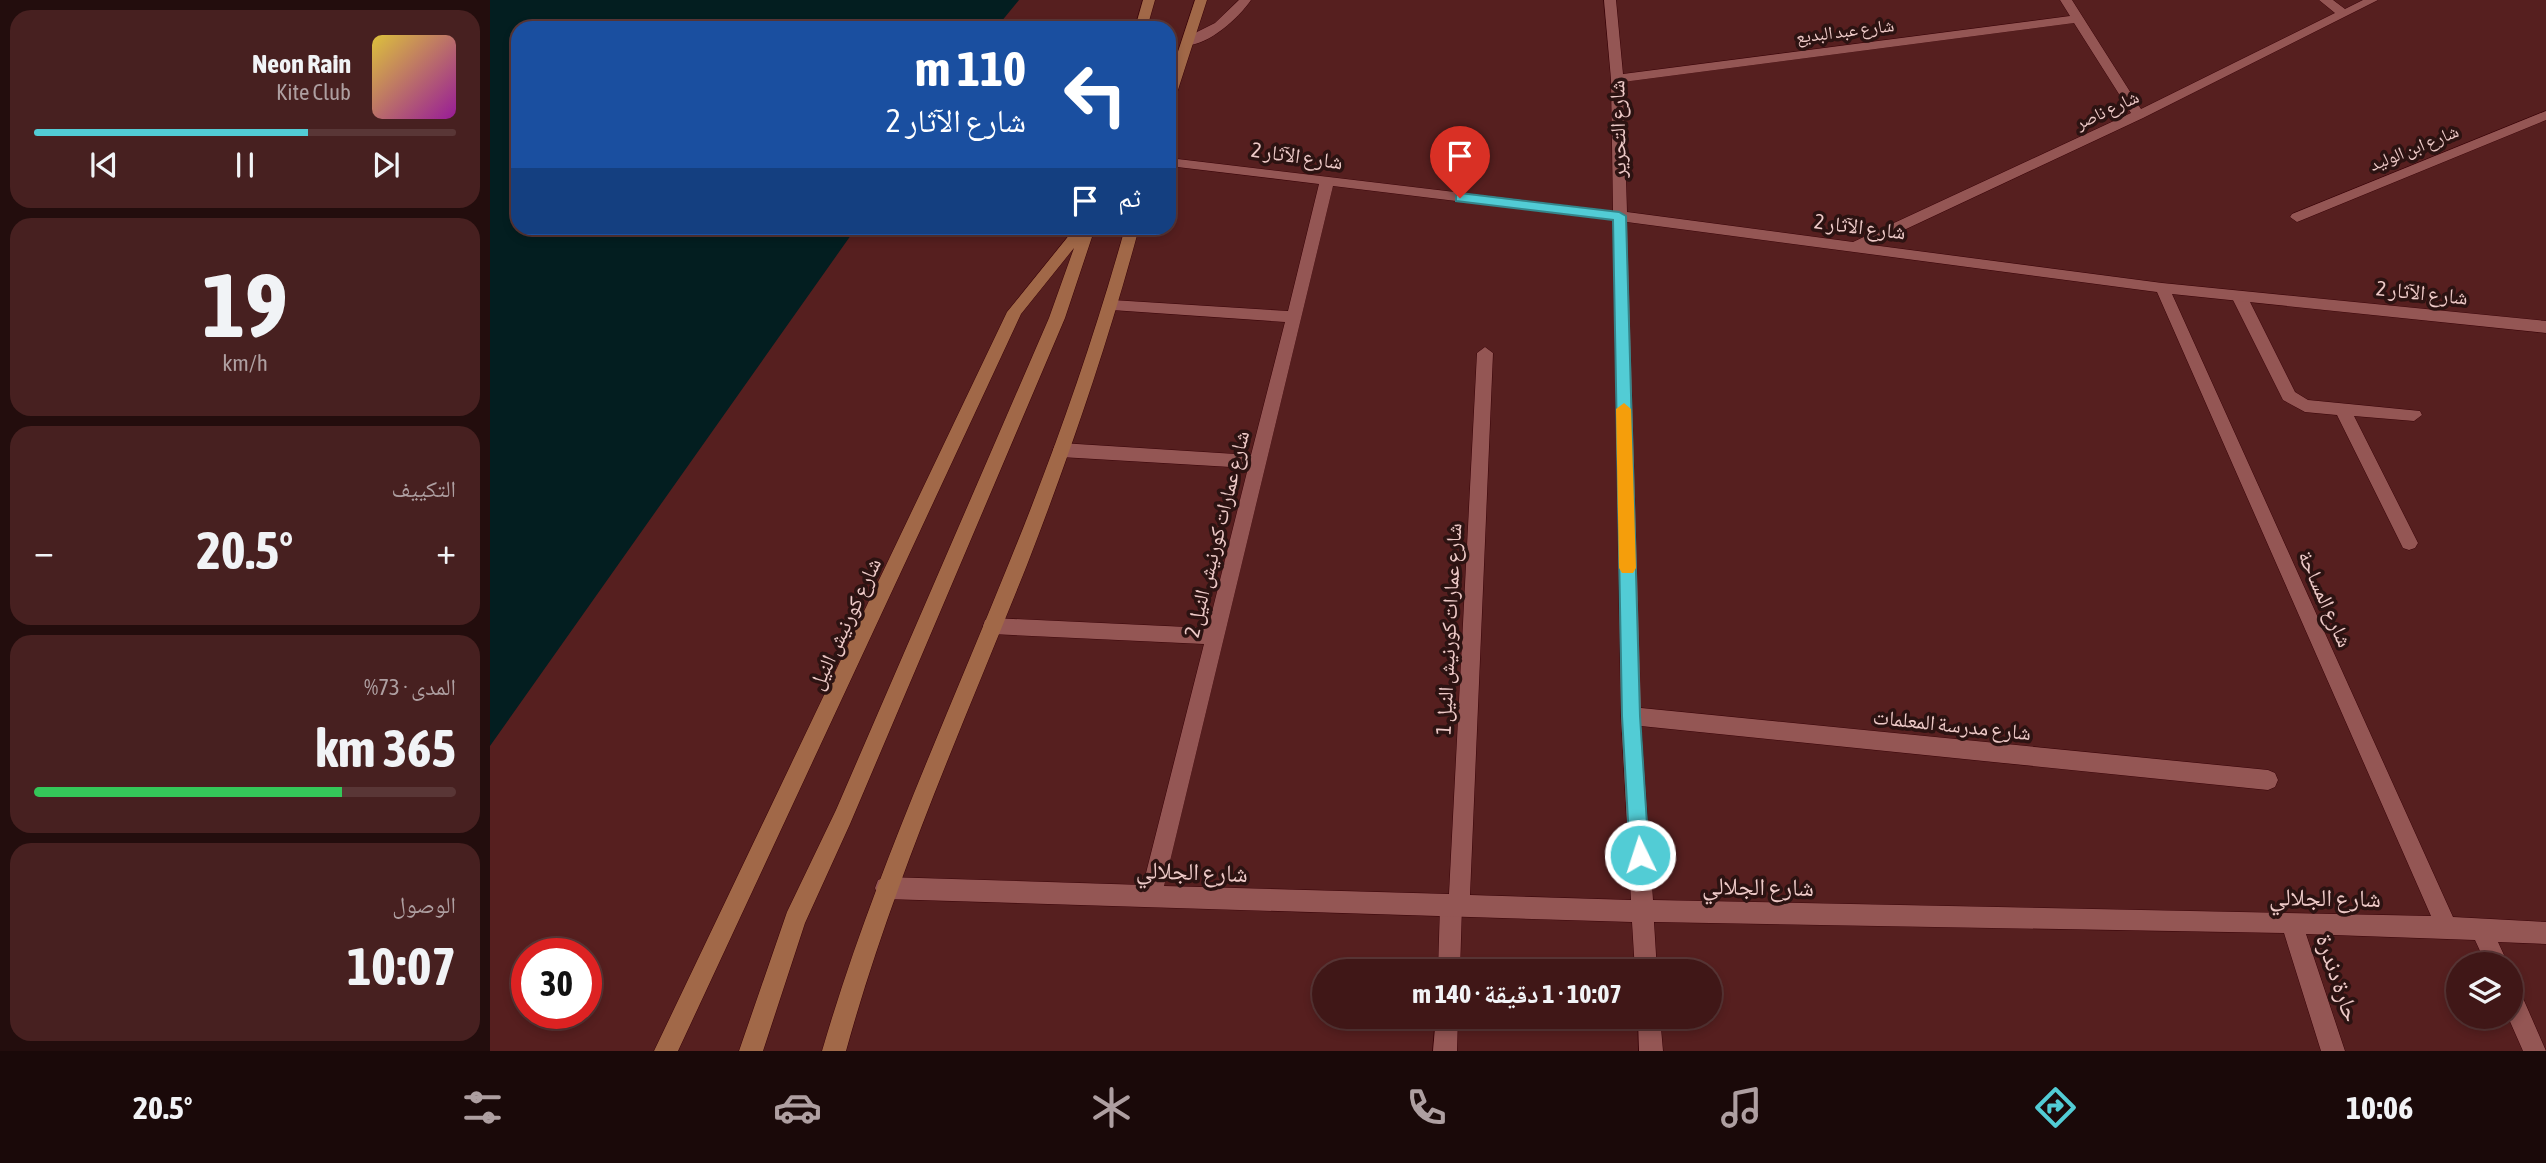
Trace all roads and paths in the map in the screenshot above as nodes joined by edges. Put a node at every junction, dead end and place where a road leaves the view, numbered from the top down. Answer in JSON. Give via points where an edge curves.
{"nodes":[{"id":1,"x":1149,"y":0,"type":"edge"},
{"id":2,"x":1201,"y":0,"type":"edge"},
{"id":3,"x":1244,"y":0,"type":"edge"},
{"id":4,"x":1610,"y":0,"type":"edge"},
{"id":5,"x":2066,"y":0,"type":"edge"},
{"id":6,"x":2325,"y":0,"type":"edge"},
{"id":7,"x":2372,"y":0,"type":"edge"},
{"id":8,"x":2344,"y":14,"type":"junction"},
{"id":9,"x":2077,"y":19,"type":"junction"},
{"id":10,"x":1143,"y":21,"type":"edge"},
{"id":11,"x":1187,"y":42,"type":"junction"},
{"id":12,"x":1176,"y":75,"type":"edge"},
{"id":13,"x":1618,"y":79,"type":"junction"},
{"id":14,"x":2138,"y":115,"type":"junction"},
{"id":15,"x":2546,"y":115,"type":"edge"},
{"id":16,"x":1176,"y":163,"type":"edge"},
{"id":17,"x":1327,"y":182,"type":"junction"},
{"id":18,"x":1619,"y":216,"type":"junction"},
{"id":19,"x":2297,"y":217,"type":"dead end"},
{"id":20,"x":1076,"y":235,"type":"edge"},
{"id":21,"x":1086,"y":235,"type":"edge"},
{"id":22,"x":1130,"y":235,"type":"edge"},
{"id":23,"x":1855,"y":247,"type":"junction"},
{"id":24,"x":2162,"y":288,"type":"junction"},
{"id":25,"x":2239,"y":296,"type":"junction"},
{"id":26,"x":1112,"y":305,"type":"junction"},
{"id":27,"x":1294,"y":317,"type":"junction"},
{"id":28,"x":2546,"y":327,"type":"edge"},
{"id":29,"x":1485,"y":353,"type":"dead end"},
{"id":30,"x":2343,"y":410,"type":"junction"},
{"id":31,"x":2414,"y":415,"type":"dead end"},
{"id":32,"x":1061,"y":450,"type":"junction"},
{"id":33,"x":1258,"y":462,"type":"junction"},
{"id":34,"x":2409,"y":543,"type":"dead end"},
{"id":35,"x":992,"y":626,"type":"junction"},
{"id":36,"x":1215,"y":636,"type":"junction"},
{"id":37,"x":1631,"y":716,"type":"junction"},
{"id":38,"x":2268,"y":780,"type":"dead end"},
{"id":39,"x":886,"y":888,"type":"junction"},
{"id":40,"x":1151,"y":897,"type":"junction"},
{"id":41,"x":1455,"y":906,"type":"junction"},
{"id":42,"x":1643,"y":911,"type":"junction"},
{"id":43,"x":2291,"y":923,"type":"junction"},
{"id":44,"x":2446,"y":928,"type":"junction"},
{"id":45,"x":2482,"y":931,"type":"junction"},
{"id":46,"x":2546,"y":933,"type":"edge"},
{"id":47,"x":2492,"y":952,"type":"edge"},
{"id":48,"x":1450,"y":959,"type":"edge"},
{"id":49,"x":1645,"y":959,"type":"edge"},
{"id":50,"x":2523,"y":1024,"type":"edge"},
{"id":51,"x":1446,"y":1029,"type":"edge"},
{"id":52,"x":1650,"y":1029,"type":"edge"},
{"id":53,"x":666,"y":1051,"type":"edge"},
{"id":54,"x":751,"y":1051,"type":"edge"},
{"id":55,"x":834,"y":1051,"type":"edge"},
{"id":56,"x":1445,"y":1051,"type":"edge"},
{"id":57,"x":1651,"y":1051,"type":"edge"},
{"id":58,"x":2333,"y":1051,"type":"edge"},
{"id":59,"x":2535,"y":1051,"type":"edge"}],
"edges":[{"from":1,"to":10,"type":"main road"},
{"from":2,"to":11,"type":"main road"},
{"from":3,"to":11,"type":"street","via":[[1216,29]]},
{"from":4,"to":13,"type":"street","name":"شارع التحرير"},
{"from":5,"to":9,"type":"street"},
{"from":6,"to":8,"type":"street"},
{"from":7,"to":8,"type":"street","name":"شارع ناصر"},
{"from":8,"to":14,"type":"street","name":"شارع ناصر"},
{"from":9,"to":13,"type":"street","name":"شارع عبد البديع"},
{"from":9,"to":14,"type":"street"},
{"from":11,"to":12,"type":"main road"},
{"from":13,"to":18,"type":"street","name":"شارع التحرير"},
{"from":14,"to":23,"type":"street","name":"شارع ناصر"},
{"from":15,"to":19,"type":"street","name":"شارع ابن الوليد"},
{"from":16,"to":17,"type":"street","name":"شارع الآثار 2"},
{"from":17,"to":18,"type":"street","name":"شارع الآثار 2"},
{"from":17,"to":27,"type":"street","name":"شارع عمارات كورنيش النيل 2"},
{"from":18,"to":23,"type":"street","name":"شارع الآثار 2"},
{"from":18,"to":37,"type":"street","name":"شارع التحرير"},
{"from":20,"to":53,"type":"main road","name":"شارع كورنيش النيل","via":[[1015,312]]},
{"from":21,"to":54,"type":"main road","via":[[1057,318],[795,920]]},
{"from":22,"to":26,"type":"main road"},
{"from":23,"to":24,"type":"street","name":"شارع الآثار 2"},
{"from":24,"to":25,"type":"street","name":"شارع الآثار 2"},
{"from":24,"to":44,"type":"street","name":"شارع المساحة"},
{"from":25,"to":28,"type":"street","name":"شارع الآثار 2"},
{"from":25,"to":30,"type":"street","via":[[2289,396],[2305,405]]},
{"from":26,"to":27,"type":"street"},
{"from":26,"to":32,"type":"main road"},
{"from":27,"to":33,"type":"street","name":"شارع عمارات كورنيش النيل 2"},
{"from":29,"to":41,"type":"street","name":"شارع عمارات كورنيش النيل 1"},
{"from":30,"to":31,"type":"street"},
{"from":30,"to":34,"type":"street"},
{"from":32,"to":33,"type":"street"},
{"from":32,"to":35,"type":"main road"},
{"from":33,"to":36,"type":"street","name":"شارع عمارات كورنيش النيل 2"},
{"from":35,"to":36,"type":"street"},
{"from":35,"to":39,"type":"main road"},
{"from":36,"to":40,"type":"street","name":"شارع عمارات كورنيش النيل 2"},
{"from":37,"to":38,"type":"street","name":"شارع مدرسة المعلمات"},
{"from":37,"to":42,"type":"street","name":"شارع التحرير"},
{"from":39,"to":40,"type":"street","name":"شارع الجلالي"},
{"from":39,"to":55,"type":"main road"},
{"from":40,"to":41,"type":"street","name":"شارع الجلالي"},
{"from":41,"to":42,"type":"street","name":"شارع الجلالي"},
{"from":41,"to":48,"type":"street","name":"شارع عمارات كورنيش النيل 1"},
{"from":42,"to":43,"type":"street","name":"شارع الجلالي"},
{"from":42,"to":49,"type":"street","name":"شارع التحرير"},
{"from":43,"to":44,"type":"street","name":"شارع الجلالي"},
{"from":43,"to":58,"type":"street","name":"حارة دندرة"},
{"from":44,"to":45,"type":"street","name":"شارع الجلالي"},
{"from":45,"to":46,"type":"street","name":"شارع الجلالي"},
{"from":45,"to":47,"type":"street"},
{"from":50,"to":59,"type":"street"},
{"from":51,"to":56,"type":"street"},
{"from":52,"to":57,"type":"street"}]}
